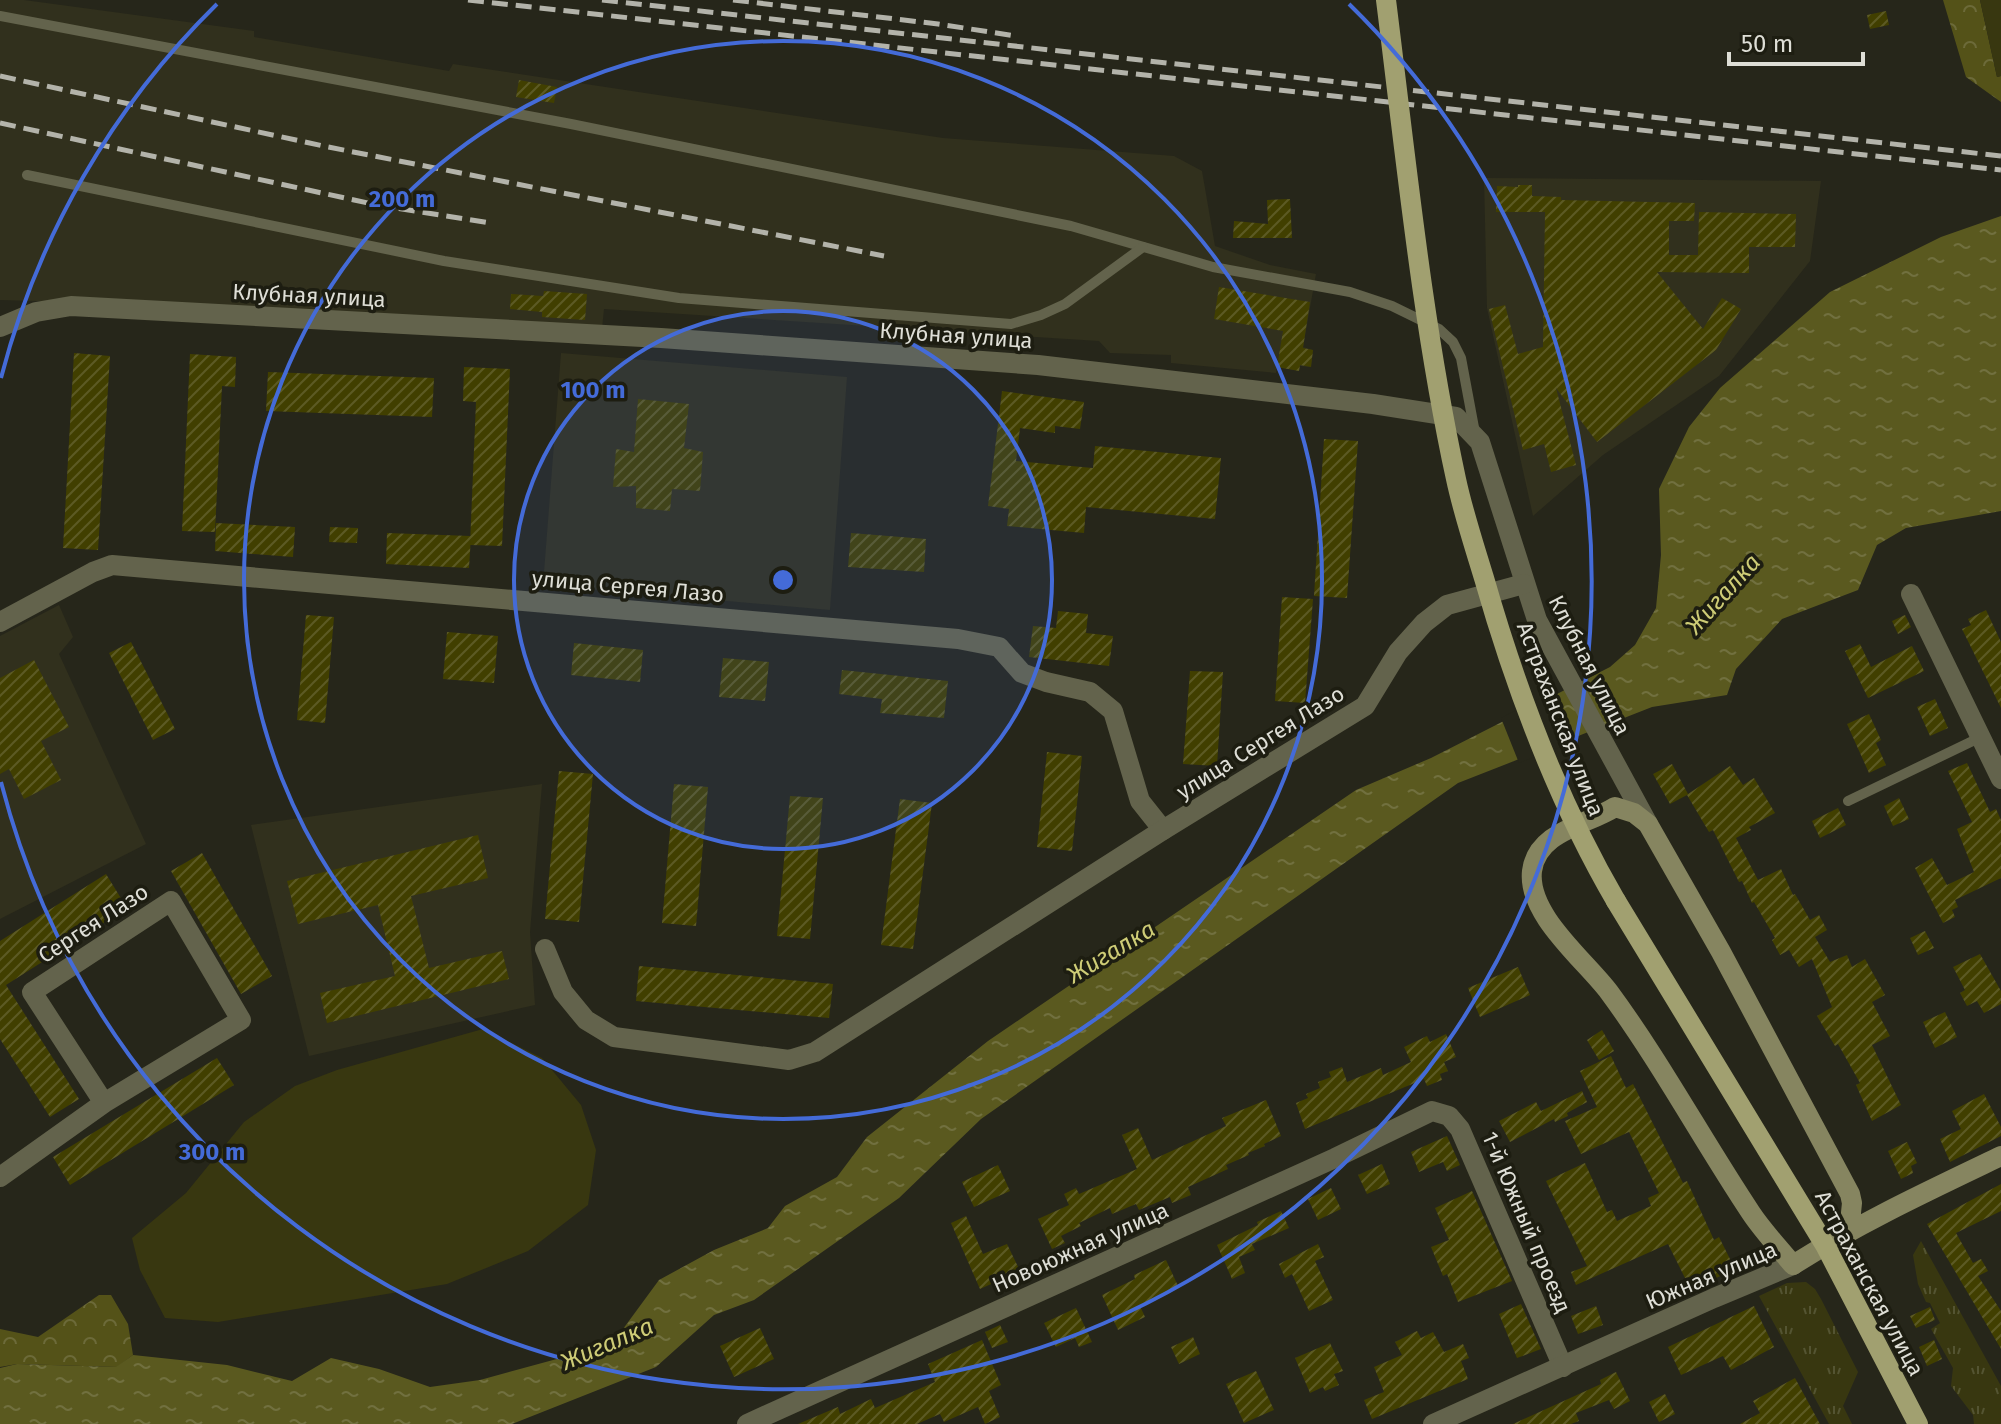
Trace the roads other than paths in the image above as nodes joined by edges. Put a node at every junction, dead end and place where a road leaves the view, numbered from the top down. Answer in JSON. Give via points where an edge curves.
{"nodes":[{"id":1,"x":1386,"y":0,"type":"edge"},
{"id":2,"x":0,"y":16,"type":"edge"},
{"id":3,"x":27,"y":175,"type":"dead end"},
{"id":4,"x":1143,"y":247,"type":"junction"},
{"id":5,"x":0,"y":327,"type":"edge"},
{"id":6,"x":1475,"y":435,"type":"junction"},
{"id":7,"x":1524,"y":584,"type":"junction"},
{"id":8,"x":1911,"y":594,"type":"dead end"},
{"id":9,"x":0,"y":622,"type":"edge"},
{"id":10,"x":1981,"y":737,"type":"junction"},
{"id":11,"x":1607,"y":750,"type":"junction"},
{"id":12,"x":2001,"y":779,"type":"edge"},
{"id":13,"x":1848,"y":801,"type":"dead end"},
{"id":14,"x":1615,"y":807,"type":"junction"},
{"id":15,"x":1648,"y":824,"type":"junction"},
{"id":16,"x":1163,"y":830,"type":"junction"},
{"id":17,"x":545,"y":949,"type":"dead end"},
{"id":18,"x":104,"y":1103,"type":"junction"},
{"id":19,"x":1432,"y":1111,"type":"joint"},
{"id":20,"x":2001,"y":1156,"type":"edge"},
{"id":21,"x":0,"y":1177,"type":"edge"},
{"id":22,"x":1849,"y":1232,"type":"junction"},
{"id":23,"x":1825,"y":1245,"type":"junction"},
{"id":24,"x":1793,"y":1265,"type":"junction"},
{"id":25,"x":1563,"y":1367,"type":"junction"},
{"id":26,"x":747,"y":1424,"type":"edge"},
{"id":27,"x":1433,"y":1424,"type":"edge"},
{"id":28,"x":1918,"y":1424,"type":"edge"}],
"edges":[{"from":1,"to":23,"type":"main road","name":"Астраханская улица","bridge":true,"via":[[1424,291],[1456,482],[1533,724],[1579,833],[1616,901]]},
{"from":2,"to":4,"type":"lane","via":[[571,124],[1071,226]]},
{"from":3,"to":4,"type":"lane","via":[[444,261],[679,298],[1011,324],[1065,304]]},
{"from":4,"to":6,"type":"lane","via":[[1213,267],[1350,292],[1439,329],[1461,358]]},
{"from":5,"to":6,"type":"street","name":"Клубная улица","via":[[36,312],[71,306],[1022,364],[1456,417]]},
{"from":6,"to":7,"type":"street","name":"Клубная улица"},
{"from":7,"to":11,"type":"street","name":"Клубная улица","via":[[1552,651]]},
{"from":7,"to":16,"type":"street","name":"улица Сергея Лазо","via":[[1447,605],[1398,652],[1365,706]]},
{"from":8,"to":10,"type":"street"},
{"from":9,"to":16,"type":"street","name":"улица Сергея Лазо","via":[[112,565],[958,639],[999,647],[1022,673],[1090,692],[1113,711],[1140,801]]},
{"from":10,"to":12,"type":"street"},
{"from":10,"to":13,"type":"lane"},
{"from":11,"to":14,"type":"street","via":[[1615,777]]},
{"from":11,"to":15,"type":"street","name":"Клубная улица"},
{"from":14,"to":15,"type":"street"},
{"from":14,"to":24,"type":"street","via":[[1548,840],[1532,870],[1539,905],[1609,992],[1753,1217]]},
{"from":15,"to":22,"type":"street","via":[[1850,1194]]},
{"from":16,"to":17,"type":"street","name":"улица Сергея Лазо","via":[[815,1052],[789,1060],[614,1037],[586,1020],[563,992]]},
{"from":18,"to":18,"type":"street","name":"Сергея Лазо","via":[[241,1020],[171,901],[32,992]]},
{"from":18,"to":21,"type":"street"},
{"from":19,"to":25,"type":"street","name":"1-й Южный проезд","via":[[1449,1116],[1460,1129]]},
{"from":19,"to":26,"type":"street","name":"Новоюжная улица"},
{"from":20,"to":22,"type":"street","name":"Южная улица"},
{"from":22,"to":23,"type":"street","name":"Южная улица"},
{"from":23,"to":24,"type":"street","name":"Южная улица"},
{"from":23,"to":28,"type":"main road","name":"Астраханская улица"},
{"from":24,"to":25,"type":"street","name":"Южная улица"},
{"from":25,"to":27,"type":"street","name":"Южная улица"}]}
